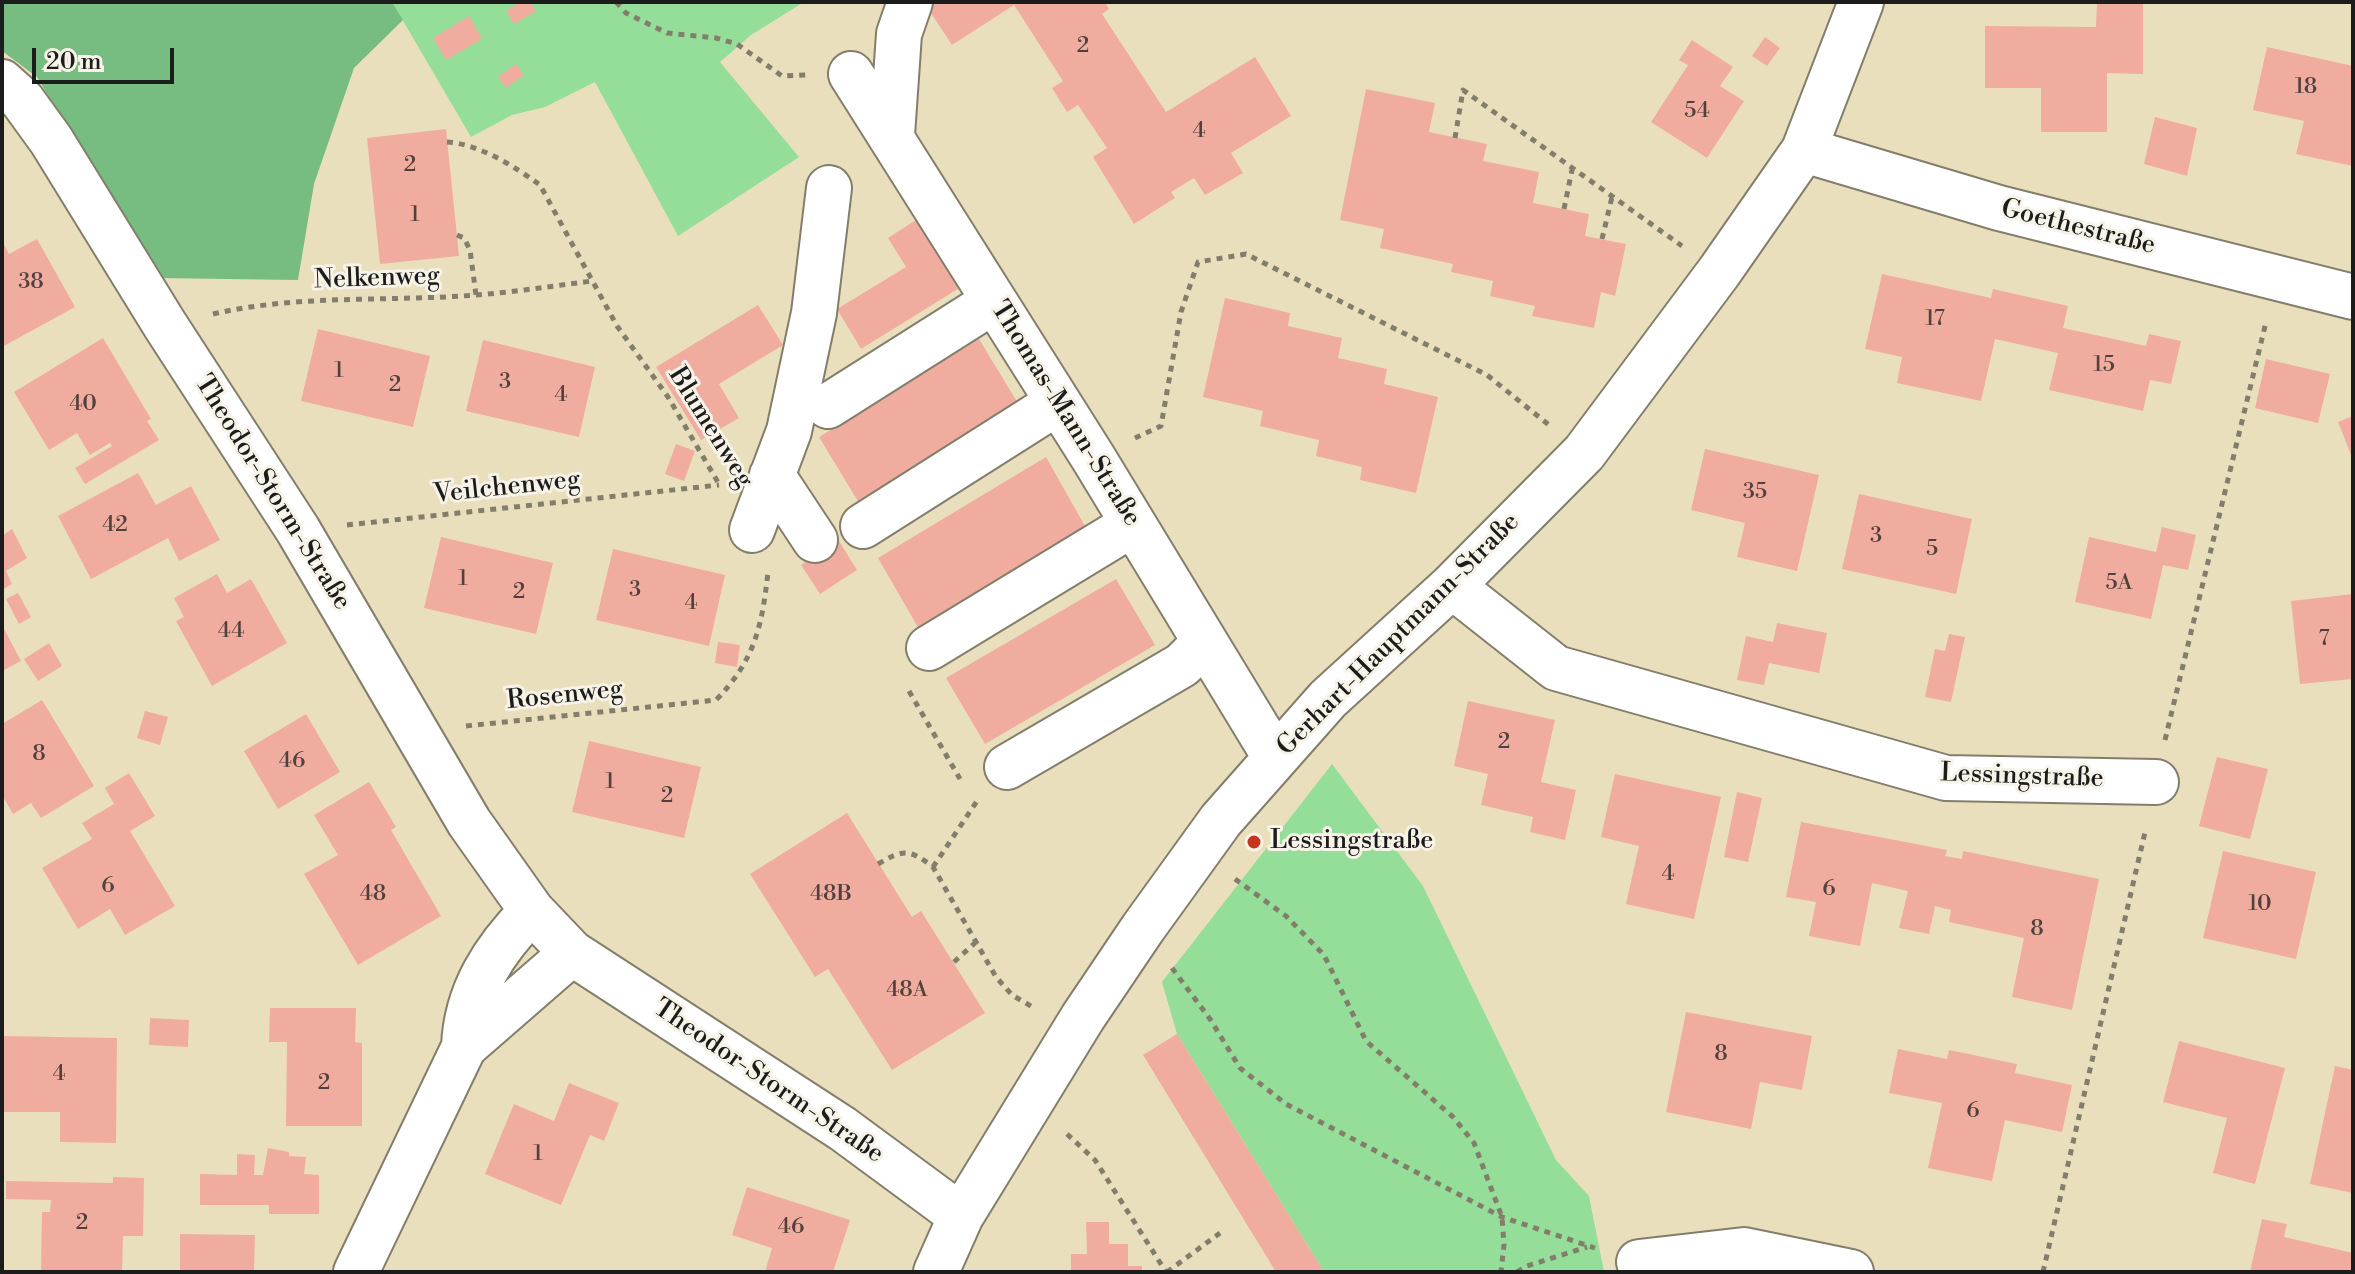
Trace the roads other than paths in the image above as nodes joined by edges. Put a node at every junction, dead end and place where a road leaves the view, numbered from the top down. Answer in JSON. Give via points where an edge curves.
{"nodes":[{"id":1,"x":910,"y":2,"type":"edge"},
{"id":2,"x":1861,"y":2,"type":"edge"},
{"id":3,"x":851,"y":74,"type":"road end"},
{"id":4,"x":2,"y":82,"type":"edge"},
{"id":5,"x":892,"y":135,"type":"junction"},
{"id":6,"x":1804,"y":150,"type":"junction"},
{"id":7,"x":829,"y":188,"type":"dead end"},
{"id":8,"x":2353,"y":297,"type":"edge"},
{"id":9,"x":994,"y":301,"type":"junction"},
{"id":10,"x":1057,"y":403,"type":"junction"},
{"id":11,"x":828,"y":406,"type":"dead end"},
{"id":12,"x":772,"y":475,"type":"junction"},
{"id":13,"x":1133,"y":524,"type":"junction"},
{"id":14,"x":863,"y":526,"type":"dead end"},
{"id":15,"x":752,"y":530,"type":"road end"},
{"id":16,"x":815,"y":540,"type":"dead end"},
{"id":17,"x":1452,"y":586,"type":"junction"},
{"id":18,"x":1205,"y":642,"type":"junction"},
{"id":19,"x":929,"y":648,"type":"road end"},
{"id":20,"x":1275,"y":757,"type":"junction"},
{"id":21,"x":1007,"y":767,"type":"road end"},
{"id":22,"x":2156,"y":782,"type":"dead end"},
{"id":23,"x":532,"y":911,"type":"junction"},
{"id":24,"x":572,"y":953,"type":"junction"},
{"id":25,"x":464,"y":1047,"type":"junction"},
{"id":26,"x":961,"y":1216,"type":"junction"},
{"id":27,"x":1639,"y":1262,"type":"road end"},
{"id":28,"x":356,"y":1272,"type":"edge"},
{"id":29,"x":936,"y":1272,"type":"edge"},
{"id":30,"x":1851,"y":1272,"type":"edge"}],
"edges":[{"from":1,"to":5,"type":"street","via":[[899,34]]},
{"from":2,"to":6,"type":"street","name":"Gerhart-Hauptmann-Straße"},
{"from":3,"to":5,"type":"street","name":"Thomas-Mann-Straße"},
{"from":4,"to":23,"type":"street","name":"Theodor-Storm-Straße","via":[[51,140],[298,530],[469,822]]},
{"from":5,"to":9,"type":"street","name":"Thomas-Mann-Straße"},
{"from":6,"to":8,"type":"street","name":"Goethestraße","via":[[1999,208]]},
{"from":6,"to":17,"type":"street","name":"Gerhart-Hauptmann-Straße","via":[[1584,453]]},
{"from":7,"to":12,"type":"street","via":[[814,313],[789,431]]},
{"from":9,"to":10,"type":"street","name":"Thomas-Mann-Straße"},
{"from":9,"to":11,"type":"street"},
{"from":10,"to":13,"type":"street","name":"Thomas-Mann-Straße"},
{"from":10,"to":14,"type":"street"},
{"from":12,"to":15,"type":"street"},
{"from":12,"to":16,"type":"street"},
{"from":13,"to":18,"type":"street","name":"Thomas-Mann-Straße"},
{"from":13,"to":19,"type":"street"},
{"from":17,"to":20,"type":"street","name":"Gerhart-Hauptmann-Straße","via":[[1328,699]]},
{"from":17,"to":22,"type":"street","name":"Lessingstraße","via":[[1556,668],[1946,778]]},
{"from":18,"to":20,"type":"street","name":"Thomas-Mann-Straße"},
{"from":18,"to":21,"type":"street","via":[[1182,665]]},
{"from":20,"to":26,"type":"street","name":"Gerhart-Hauptmann-Straße","via":[[1221,820],[1143,928]]},
{"from":23,"to":24,"type":"street","name":"Theodor-Storm-Straße"},
{"from":23,"to":25,"type":"street","via":[[506,937],[486,969],[465,1021]]},
{"from":24,"to":25,"type":"street"},
{"from":24,"to":26,"type":"street","name":"Theodor-Storm-Straße","via":[[843,1129]]},
{"from":25,"to":28,"type":"street"},
{"from":26,"to":29,"type":"street","name":"Gerhart-Hauptmann-Straße"},
{"from":27,"to":30,"type":"street","via":[[1744,1250]]}]}
